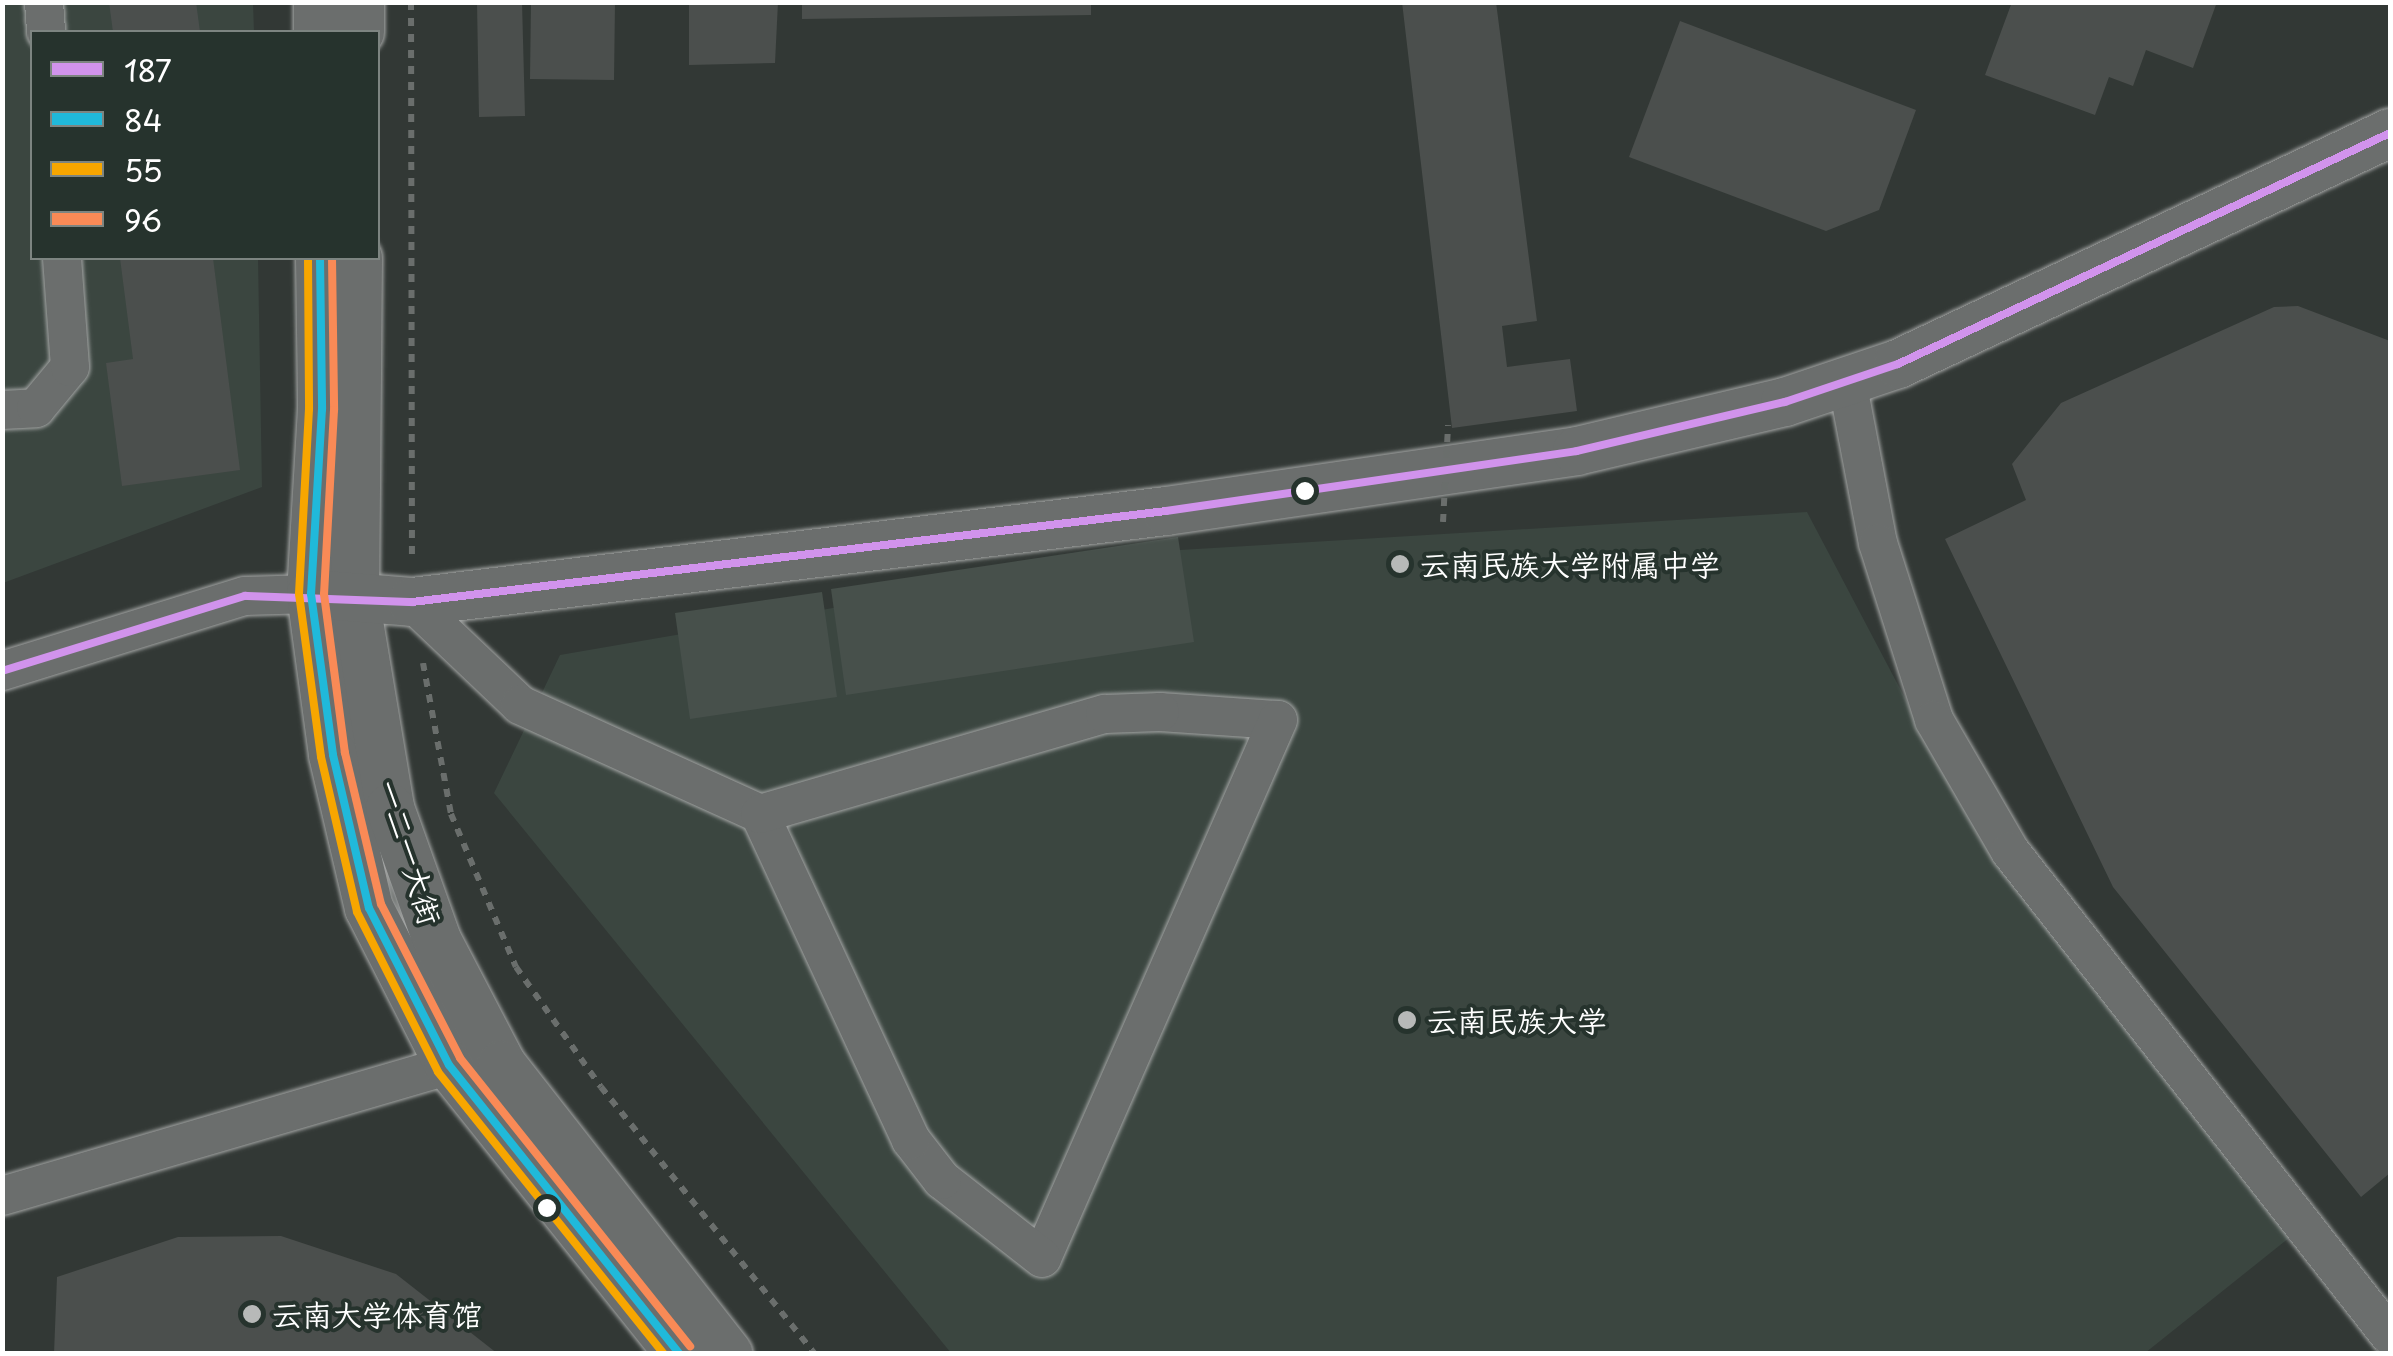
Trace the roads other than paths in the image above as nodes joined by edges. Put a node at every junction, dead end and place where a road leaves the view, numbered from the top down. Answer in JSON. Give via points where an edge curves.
{"nodes":[{"id":1,"x":44,"y":2,"type":"edge"},
{"id":2,"x":318,"y":2,"type":"edge"},
{"id":3,"x":360,"y":2,"type":"edge"},
{"id":4,"x":46,"y":30,"type":"edge"},
{"id":5,"x":318,"y":30,"type":"edge"},
{"id":6,"x":360,"y":30,"type":"edge"},
{"id":7,"x":2390,"y":134,"type":"edge"},
{"id":8,"x":62,"y":260,"type":"edge"},
{"id":9,"x":320,"y":260,"type":"edge"},
{"id":10,"x":358,"y":260,"type":"edge"},
{"id":11,"x":1846,"y":381,"type":"junction"},
{"id":12,"x":2,"y":410,"type":"edge"},
{"id":13,"x":333,"y":596,"type":"junction"},
{"id":14,"x":412,"y":602,"type":"junction"},
{"id":15,"x":2,"y":671,"type":"edge"},
{"id":16,"x":760,"y":814,"type":"junction"},
{"id":17,"x":486,"y":1034,"type":"junction"},
{"id":18,"x":449,"y":1064,"type":"junction"},
{"id":19,"x":2,"y":1196,"type":"edge"},
{"id":20,"x":2390,"y":1336,"type":"edge"},
{"id":21,"x":680,"y":1354,"type":"edge"},
{"id":22,"x":729,"y":1354,"type":"edge"}],
"edges":[{"from":1,"to":4,"type":"street"},
{"from":2,"to":5,"type":"main road"},
{"from":3,"to":6,"type":"main road"},
{"from":7,"to":11,"type":"main road","via":[[1898,364]]},
{"from":8,"to":12,"type":"street","via":[[70,367],[36,408]]},
{"from":9,"to":13,"type":"main road","name":"一二一大街"},
{"from":10,"to":13,"type":"main road","name":"一二一大街"},
{"from":11,"to":14,"type":"main road","via":[[1577,451],[1166,511]]},
{"from":11,"to":20,"type":"street","via":[[1878,543],[1934,720],[2010,851]]},
{"from":13,"to":14,"type":"main road"},
{"from":13,"to":15,"type":"street","via":[[245,596]]},
{"from":13,"to":17,"type":"main road","name":"一二一大街","via":[[390,808],[438,940]]},
{"from":13,"to":18,"type":"main road","name":"一二一大街","via":[[333,756],[369,908]]},
{"from":14,"to":16,"type":"street","via":[[520,705]]},
{"from":16,"to":16,"type":"street","via":[[1105,714],[1278,720],[1042,1258],[942,1180],[912,1140]]},
{"from":17,"to":18,"type":"street"},
{"from":17,"to":22,"type":"main road","name":"一二一大街","via":[[502,1065]]},
{"from":18,"to":19,"type":"street"},
{"from":18,"to":21,"type":"main road","name":"一二一大街"}]}
